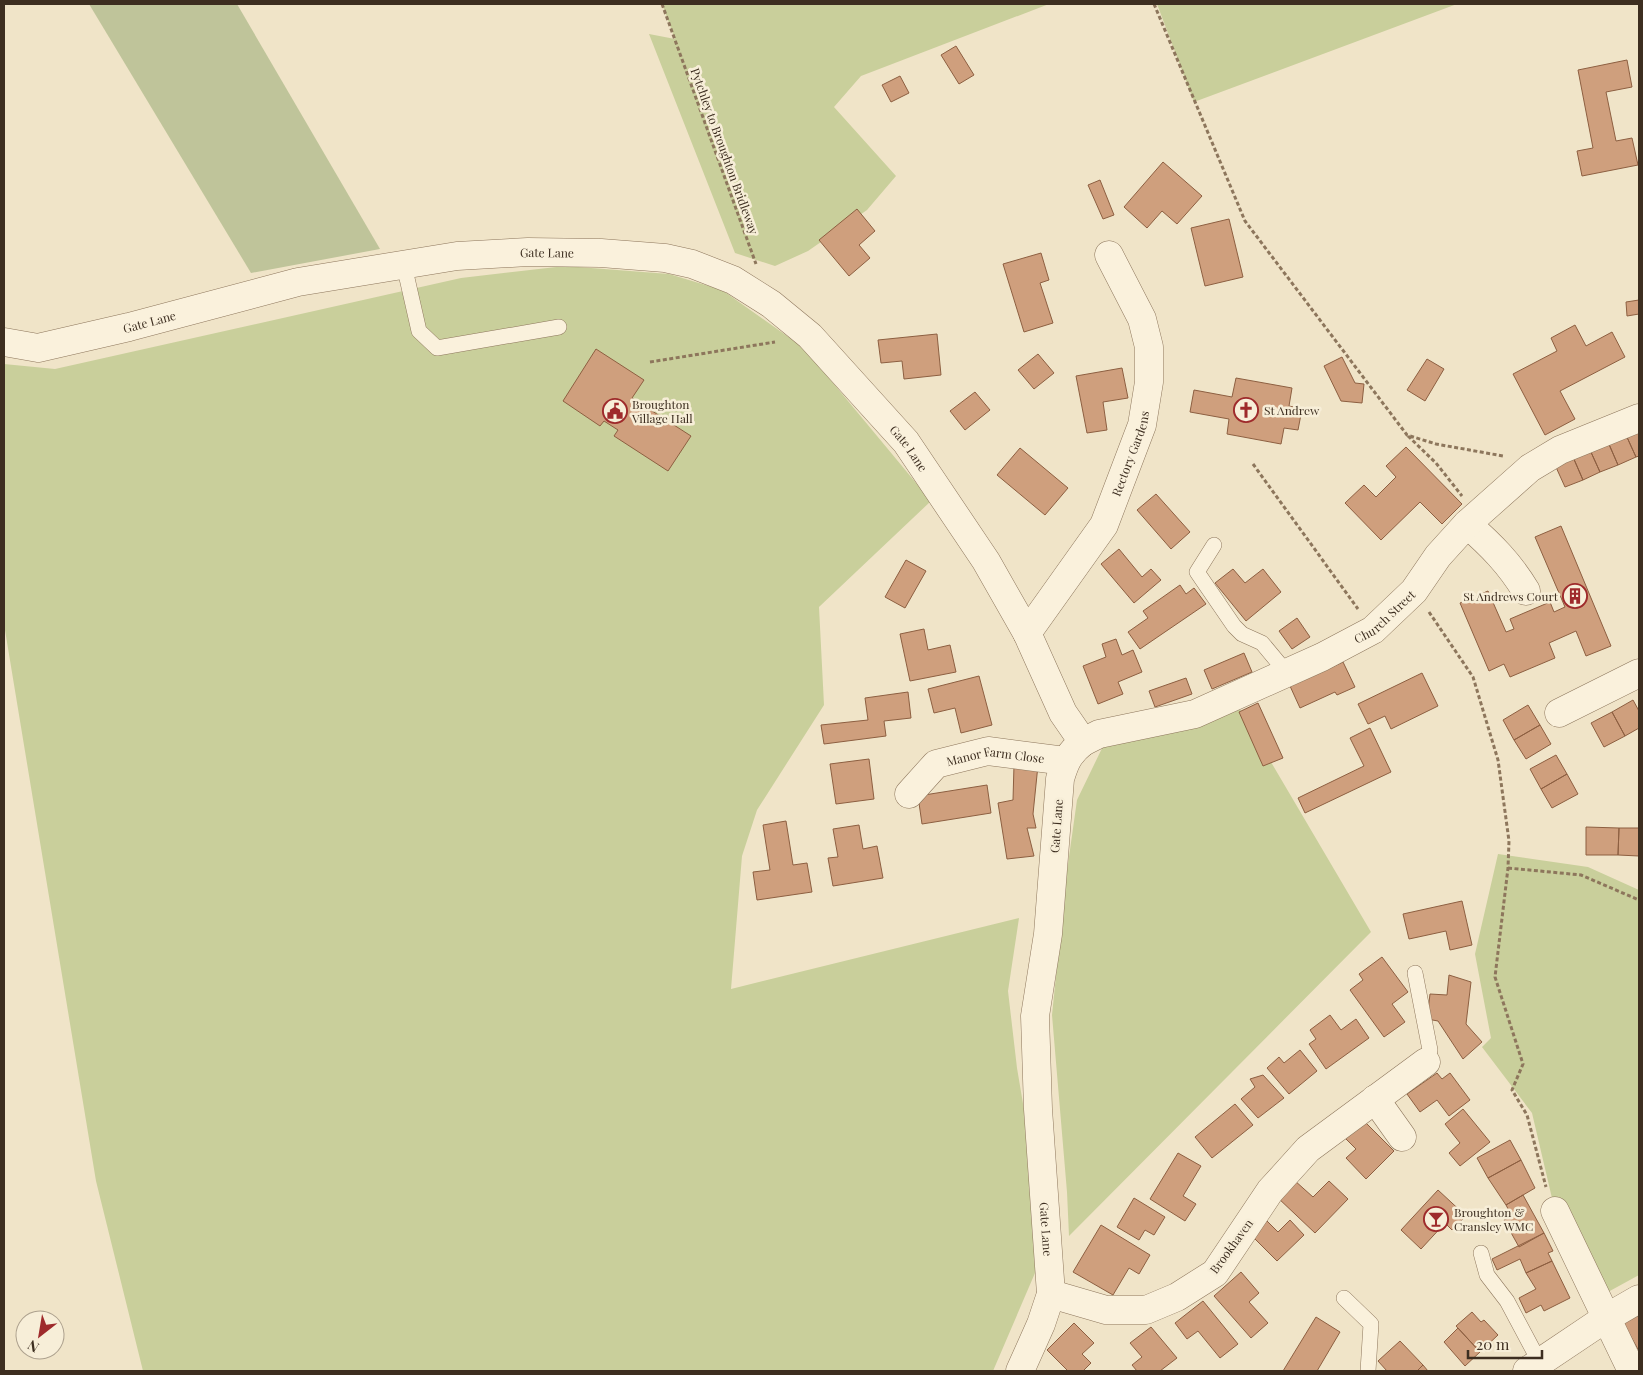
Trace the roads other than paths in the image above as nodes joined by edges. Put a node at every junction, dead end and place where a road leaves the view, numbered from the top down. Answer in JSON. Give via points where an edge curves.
{"nodes":[{"id":1,"x":1109,"y":255,"type":"dead end"},
{"id":2,"x":404,"y":265,"type":"junction"},
{"id":3,"x":559,"y":327,"type":"dead end"},
{"id":4,"x":4,"y":342,"type":"edge"},
{"id":5,"x":1639,"y":418,"type":"edge"},
{"id":6,"x":1472,"y":520,"type":"junction"},
{"id":7,"x":1214,"y":545,"type":"dead end"},
{"id":8,"x":1526,"y":591,"type":"dead end"},
{"id":9,"x":1027,"y":633,"type":"junction"},
{"id":10,"x":1287,"y":673,"type":"junction"},
{"id":11,"x":1639,"y":673,"type":"edge"},
{"id":12,"x":1560,"y":713,"type":"dead end"},
{"id":13,"x":1083,"y":742,"type":"junction"},
{"id":14,"x":1065,"y":761,"type":"junction"},
{"id":15,"x":909,"y":794,"type":"dead end"},
{"id":16,"x":1414,"y":973,"type":"dead end"},
{"id":17,"x":1426,"y":1062,"type":"joint"},
{"id":18,"x":1375,"y":1100,"type":"junction"},
{"id":19,"x":1402,"y":1137,"type":"dead end"},
{"id":20,"x":1555,"y":1211,"type":"road end"},
{"id":21,"x":1481,"y":1253,"type":"dead end"},
{"id":22,"x":1051,"y":1294,"type":"junction"},
{"id":23,"x":1344,"y":1298,"type":"dead end"},
{"id":24,"x":1639,"y":1299,"type":"edge"},
{"id":25,"x":1606,"y":1318,"type":"junction"},
{"id":26,"x":1533,"y":1366,"type":"edge"},
{"id":27,"x":1020,"y":1371,"type":"edge"},
{"id":28,"x":1368,"y":1371,"type":"edge"},
{"id":29,"x":1632,"y":1371,"type":"edge"}],
"edges":[{"from":1,"to":9,"type":"street","name":"Rectory Gardens","via":[[1142,319],[1149,347],[1149,382],[1142,425],[1104,525]]},
{"from":2,"to":3,"type":"lane","via":[[418,332],[437,348]]},
{"from":2,"to":4,"type":"street","name":"Gate Lane","via":[[298,282],[38,348]]},
{"from":2,"to":9,"type":"street","name":"Gate Lane","via":[[457,256],[528,252],[601,253],[665,258],[692,264],[733,280],[771,304],[810,336],[906,442],[986,561]]},
{"from":5,"to":6,"type":"street","name":"Church Street","via":[[1560,450],[1530,468]]},
{"from":6,"to":8,"type":"street","via":[[1514,570]]},
{"from":6,"to":10,"type":"street","name":"Church Street","via":[[1438,556],[1414,591],[1373,630]]},
{"from":7,"to":10,"type":"lane","via":[[1197,572],[1234,626],[1242,634],[1262,643]]},
{"from":9,"to":13,"type":"street","name":"Gate Lane","via":[[1063,713]]},
{"from":10,"to":13,"type":"street","name":"Church Street","via":[[1195,714],[1099,734]]},
{"from":11,"to":12,"type":"street"},
{"from":13,"to":14,"type":"street","via":[[1071,751]]},
{"from":14,"to":15,"type":"street","name":"Manor Farm Close","via":[[988,751],[936,764]]},
{"from":14,"to":22,"type":"street","name":"Gate Lane","via":[[1060,779],[1048,934],[1035,1016]]},
{"from":16,"to":17,"type":"lane","via":[[1430,1050]]},
{"from":17,"to":18,"type":"street","name":"Brookhaven"},
{"from":18,"to":19,"type":"street"},
{"from":18,"to":22,"type":"street","name":"Brookhaven","via":[[1308,1149],[1270,1191],[1215,1273],[1177,1297],[1146,1310],[1106,1310]]},
{"from":20,"to":25,"type":"street"},
{"from":21,"to":26,"type":"lane","via":[[1487,1275],[1508,1301]]},
{"from":22,"to":27,"type":"street","name":"Gate Lane"},
{"from":23,"to":28,"type":"lane","via":[[1371,1324]]},
{"from":24,"to":25,"type":"street"},
{"from":25,"to":26,"type":"street"},
{"from":25,"to":29,"type":"street"}]}
